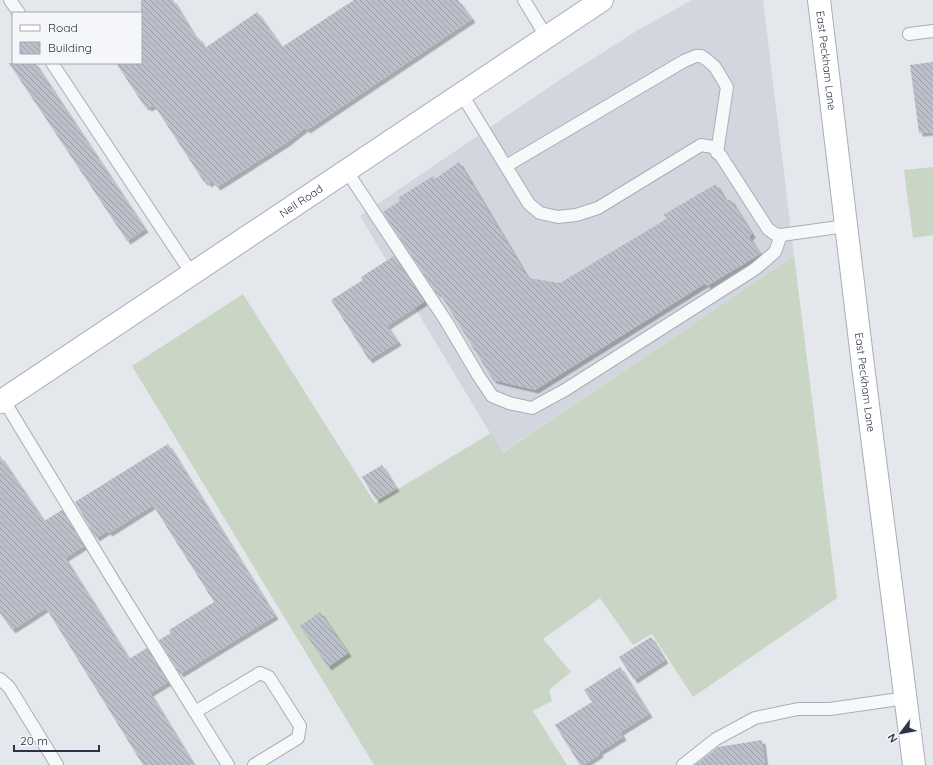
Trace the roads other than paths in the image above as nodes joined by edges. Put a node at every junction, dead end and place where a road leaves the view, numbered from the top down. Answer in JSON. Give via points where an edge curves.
{"nodes":[{"id":1,"x":10,"y":0,"type":"edge"},
{"id":2,"x":524,"y":0,"type":"edge"},
{"id":3,"x":602,"y":0,"type":"edge"},
{"id":4,"x":819,"y":0,"type":"edge"},
{"id":5,"x":18,"y":12,"type":"edge"},
{"id":6,"x":933,"y":31,"type":"edge"},
{"id":7,"x":909,"y":34,"type":"dead end"},
{"id":8,"x":546,"y":36,"type":"junction"},
{"id":9,"x":53,"y":64,"type":"edge"},
{"id":10,"x":461,"y":93,"type":"junction"},
{"id":11,"x":717,"y":153,"type":"junction"},
{"id":12,"x":506,"y":166,"type":"junction"},
{"id":13,"x":346,"y":170,"type":"junction"},
{"id":14,"x":846,"y":226,"type":"junction"},
{"id":15,"x":781,"y":236,"type":"junction"},
{"id":16,"x":192,"y":274,"type":"junction"},
{"id":17,"x":2,"y":400,"type":"edge"},
{"id":18,"x":0,"y":679,"type":"edge"},
{"id":19,"x":906,"y":698,"type":"junction"},
{"id":20,"x":195,"y":712,"type":"junction"},
{"id":21,"x":57,"y":765,"type":"edge"},
{"id":22,"x":228,"y":765,"type":"edge"},
{"id":23,"x":254,"y":765,"type":"edge"},
{"id":24,"x":683,"y":765,"type":"edge"},
{"id":25,"x":914,"y":765,"type":"edge"}],
"edges":[{"from":1,"to":5,"type":"lane"},
{"from":2,"to":8,"type":"lane"},
{"from":3,"to":8,"type":"street","name":"Neil Road"},
{"from":4,"to":14,"type":"street","name":"East Peckham Lane"},
{"from":6,"to":7,"type":"lane"},
{"from":8,"to":10,"type":"street","name":"Neil Road"},
{"from":9,"to":16,"type":"lane"},
{"from":10,"to":12,"type":"lane"},
{"from":10,"to":13,"type":"street","name":"Neil Road"},
{"from":11,"to":12,"type":"lane","via":[[713,147],[701,145],[598,208],[558,217],[540,213],[529,204]]},
{"from":11,"to":12,"type":"lane","via":[[727,87],[715,67],[702,56],[696,56]]},
{"from":11,"to":15,"type":"lane","via":[[768,229]]},
{"from":13,"to":15,"type":"lane","via":[[446,321],[492,396],[509,404],[528,408],[565,390],[755,269],[775,252]]},
{"from":13,"to":16,"type":"street","name":"Neil Road"},
{"from":14,"to":15,"type":"lane"},
{"from":14,"to":19,"type":"street","name":"East Peckham Lane"},
{"from":16,"to":17,"type":"street","name":"Neil Road"},
{"from":17,"to":20,"type":"lane"},
{"from":18,"to":21,"type":"lane","via":[[9,687]]},
{"from":19,"to":24,"type":"lane","via":[[830,709],[798,709],[755,718],[716,739]]},
{"from":19,"to":25,"type":"street","name":"East Peckham Lane"},
{"from":20,"to":22,"type":"lane"},
{"from":20,"to":23,"type":"lane","via":[[260,673],[269,678],[300,726],[298,738]]}]}
